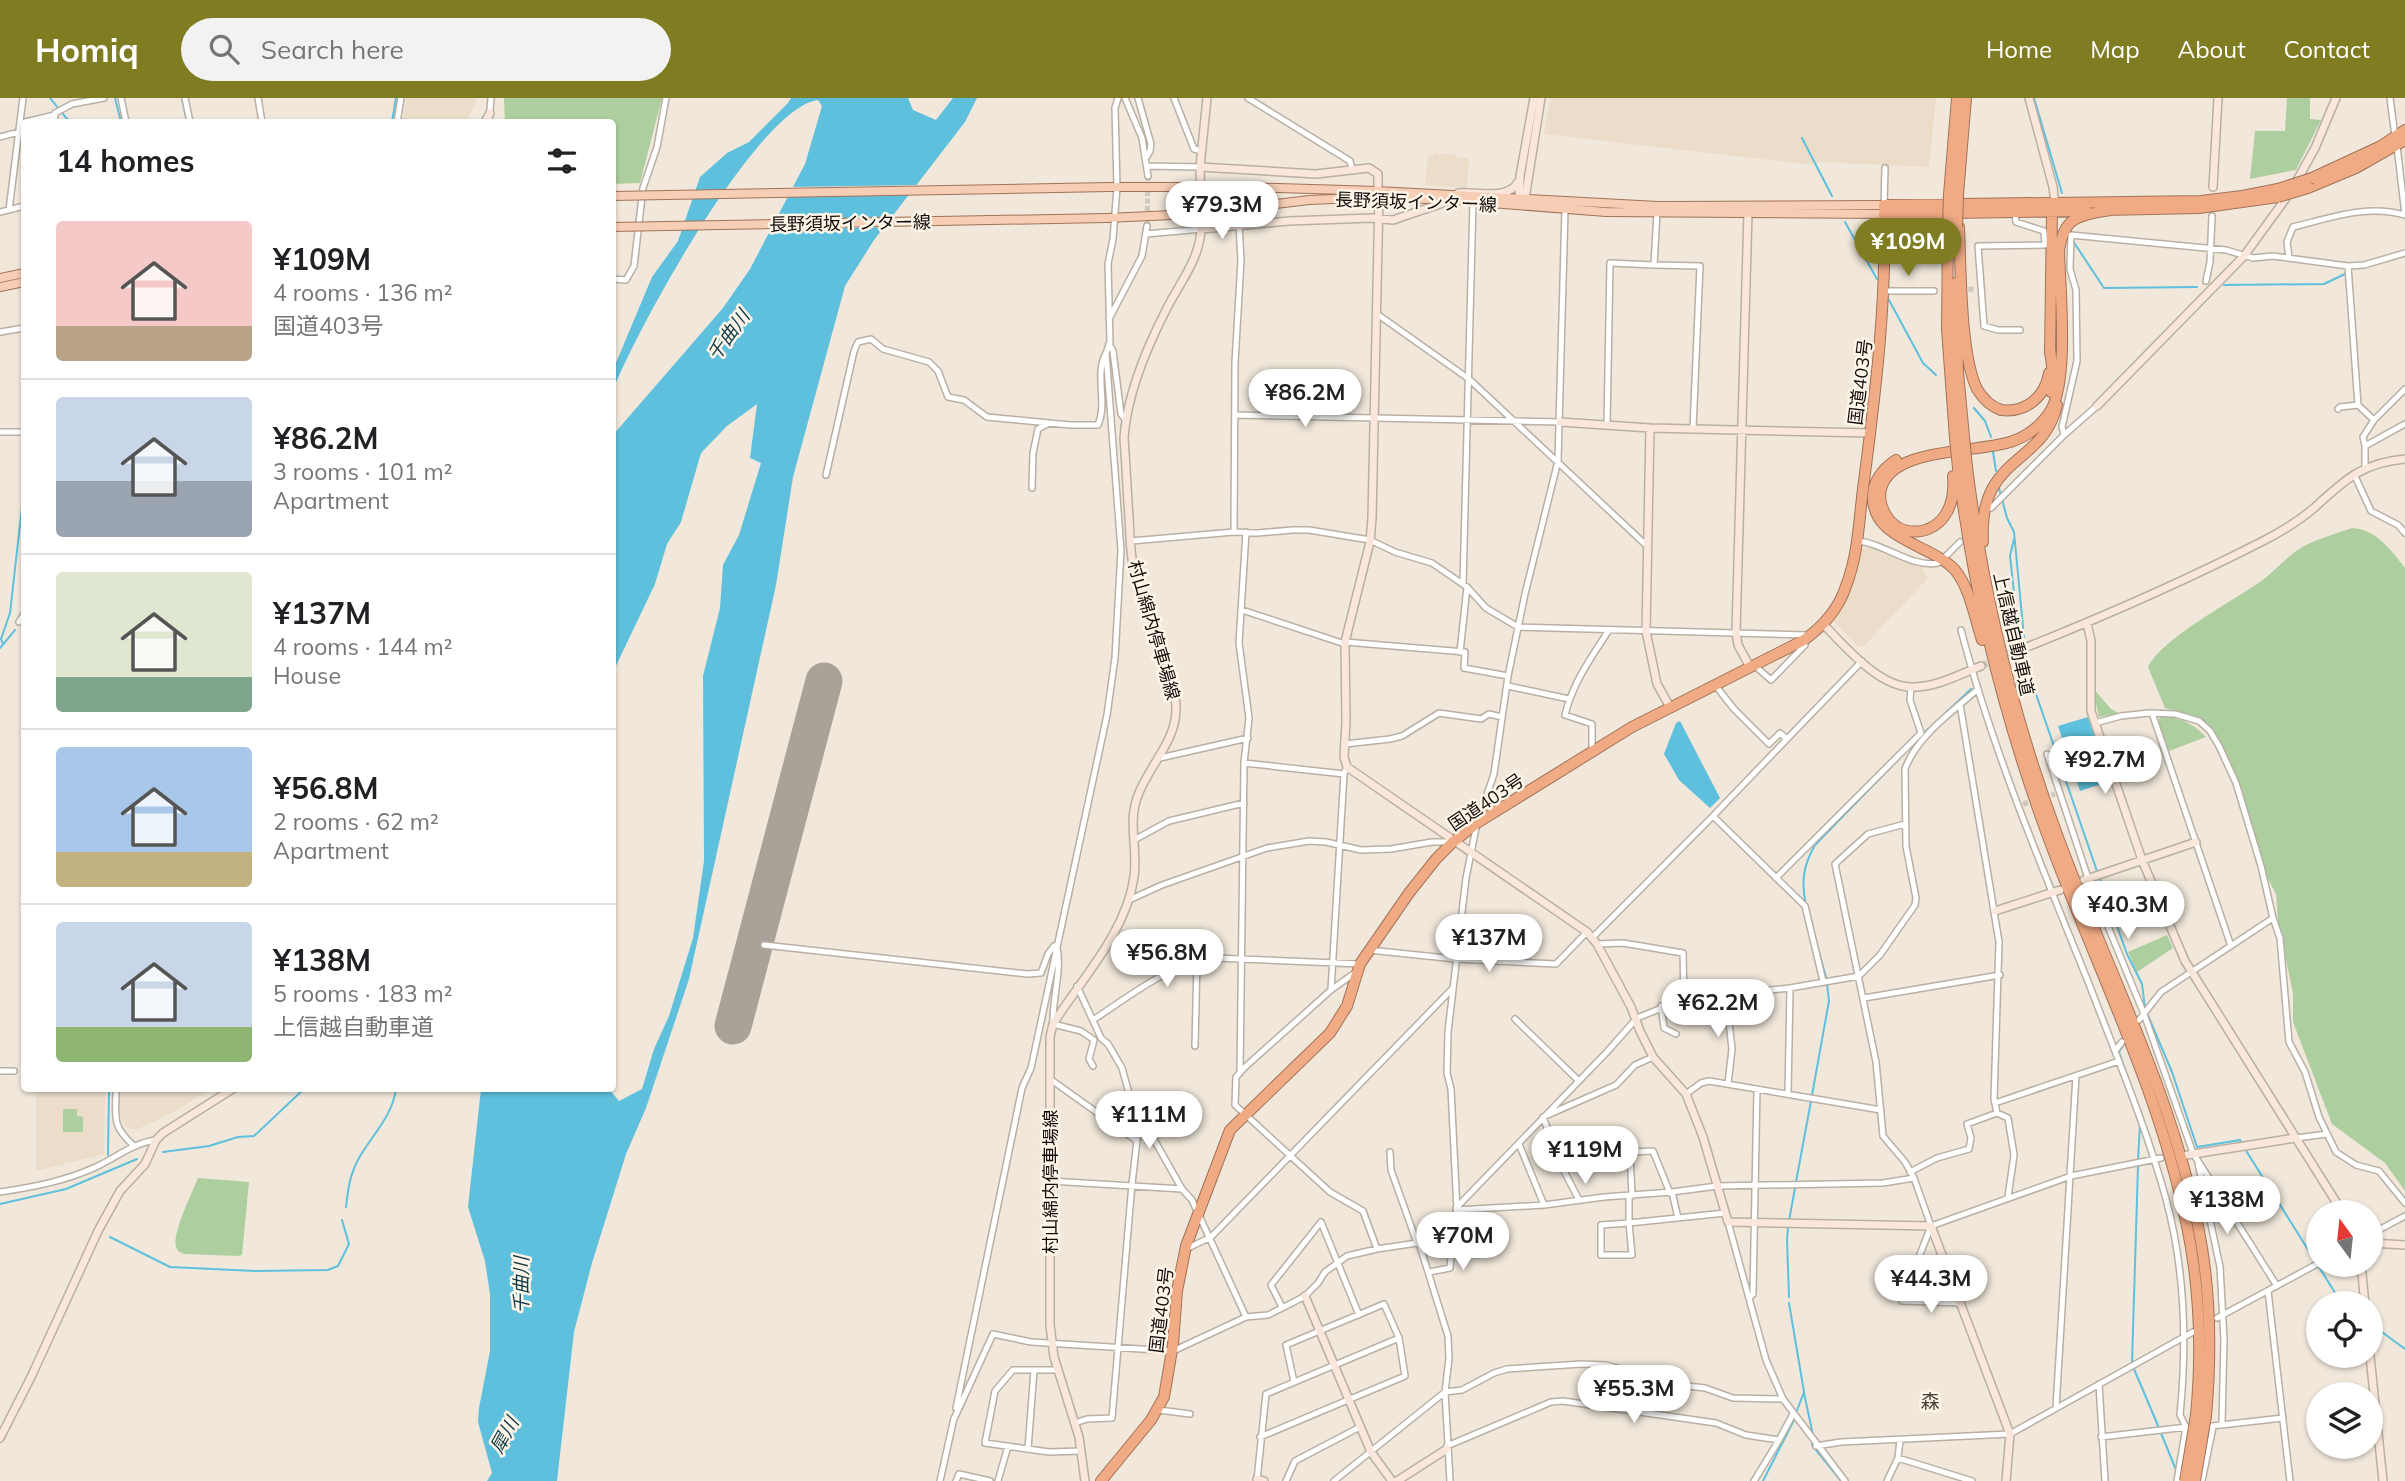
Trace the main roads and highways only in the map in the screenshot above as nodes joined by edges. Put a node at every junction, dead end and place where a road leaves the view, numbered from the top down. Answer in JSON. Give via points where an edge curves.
{"nodes":[{"id":1,"x":1957,"y":98,"type":"edge"},
{"id":2,"x":1966,"y":98,"type":"edge"},
{"id":3,"x":2405,"y":130,"type":"edge"},
{"id":4,"x":2399,"y":141,"type":"edge"},
{"id":5,"x":2278,"y":193,"type":"junction"},
{"id":6,"x":1378,"y":194,"type":"junction"},
{"id":7,"x":1953,"y":195,"type":"junction"},
{"id":8,"x":616,"y":196,"type":"edge"},
{"id":9,"x":1449,"y":197,"type":"junction"},
{"id":10,"x":1521,"y":201,"type":"junction"},
{"id":11,"x":1885,"y":209,"type":"junction"},
{"id":12,"x":2055,"y":209,"type":"junction"},
{"id":13,"x":2110,"y":210,"type":"junction"},
{"id":14,"x":616,"y":227,"type":"edge"},
{"id":15,"x":1955,"y":227,"type":"junction"},
{"id":16,"x":2059,"y":251,"type":"junction"},
{"id":17,"x":21,"y":274,"type":"edge"},
{"id":18,"x":0,"y":278,"type":"edge"},
{"id":19,"x":21,"y":283,"type":"edge"},
{"id":20,"x":0,"y":287,"type":"edge"},
{"id":21,"x":2050,"y":348,"type":"junction"},
{"id":22,"x":2060,"y":380,"type":"junction"},
{"id":23,"x":1956,"y":438,"type":"junction"},
{"id":24,"x":1959,"y":468,"type":"junction"},
{"id":25,"x":2007,"y":678,"type":"junction"},
{"id":26,"x":2010,"y":724,"type":"junction"},
{"id":27,"x":2201,"y":1416,"type":"junction"},
{"id":28,"x":1101,"y":1481,"type":"edge"},
{"id":29,"x":2185,"y":1481,"type":"edge"},
{"id":30,"x":2195,"y":1481,"type":"edge"}],
"edges":[{"from":1,"to":7,"type":"highway"},
{"from":2,"to":7,"type":"highway"},
{"from":3,"to":4,"type":"highway"},
{"from":4,"to":5,"type":"highway","bridge":true,"via":[[2356,168]]},
{"from":5,"to":12,"type":"highway"},
{"from":5,"to":13,"type":"highway","via":[[2199,208]]},
{"from":6,"to":8,"type":"main road","name":"長野須坂インター線","bridge":true,"via":[[1207,186]]},
{"from":6,"to":9,"type":"main road","name":"長野須坂インター線"},
{"from":6,"to":14,"type":"main road","name":"長野須坂インター線","bridge":true,"via":[[1194,214],[1110,218]]},
{"from":7,"to":15,"type":"highway","bridge":true},
{"from":9,"to":10,"type":"main road","name":"長野須坂インター線"},
{"from":9,"to":10,"type":"main road","name":"長野須坂インター線","via":[[1473,202]]},
{"from":10,"to":11,"type":"main road","name":"長野須坂インター線"},
{"from":10,"to":11,"type":"main road","name":"長野須坂インター線","via":[[1565,210],[1657,213]]},
{"from":11,"to":12,"type":"highway"},
{"from":11,"to":12,"type":"highway","via":[[2015,213]]},
{"from":11,"to":28,"type":"highway","name":"国道403号","via":[[1879,373],[1857,541],[1840,600],[1807,637],[1670,707],[1477,823],[1453,842],[1409,892],[1358,967],[1347,1006],[1330,1033],[1230,1129],[1186,1249],[1164,1397],[1159,1410]]},
{"from":12,"to":13,"type":"highway"},
{"from":12,"to":16,"type":"highway"},
{"from":12,"to":21,"type":"highway"},
{"from":13,"to":16,"type":"highway","via":[[2071,221]]},
{"from":15,"to":21,"type":"highway","via":[[1969,360],[1982,397],[2001,410],[2028,405],[2046,384]]},
{"from":15,"to":23,"type":"highway"},
{"from":15,"to":23,"type":"highway","via":[[1947,329]]},
{"from":16,"to":22,"type":"highway"},
{"from":17,"to":18,"type":"main road"},
{"from":19,"to":20,"type":"main road"},
{"from":21,"to":26,"type":"highway","via":[[2052,391],[2029,426],[2007,436],[1904,456],[1884,469],[1874,489],[1882,524],[1938,555],[1959,575]]},
{"from":22,"to":24,"type":"highway","via":[[2051,410],[2024,436],[1916,459],[1894,469],[1881,489],[1886,516],[1903,530],[1933,527],[1951,502]]},
{"from":22,"to":25,"type":"highway","via":[[2050,425],[1999,476],[1983,512],[1985,560]]},
{"from":23,"to":24,"type":"highway","bridge":true},
{"from":24,"to":25,"type":"highway","name":"上信越自動車道"},
{"from":24,"to":26,"type":"highway","name":"上信越自動車道","via":[[1978,594]]},
{"from":25,"to":27,"type":"highway","name":"上信越自動車道","via":[[2045,801],[2145,1056],[2189,1187],[2209,1307],[2210,1352]]},
{"from":26,"to":27,"type":"highway","name":"上信越自動車道","via":[[2174,1170],[2197,1289]]},
{"from":27,"to":29,"type":"highway","name":"上信越自動車道","bridge":true},
{"from":27,"to":30,"type":"highway","name":"上信越自動車道","bridge":true}]}
